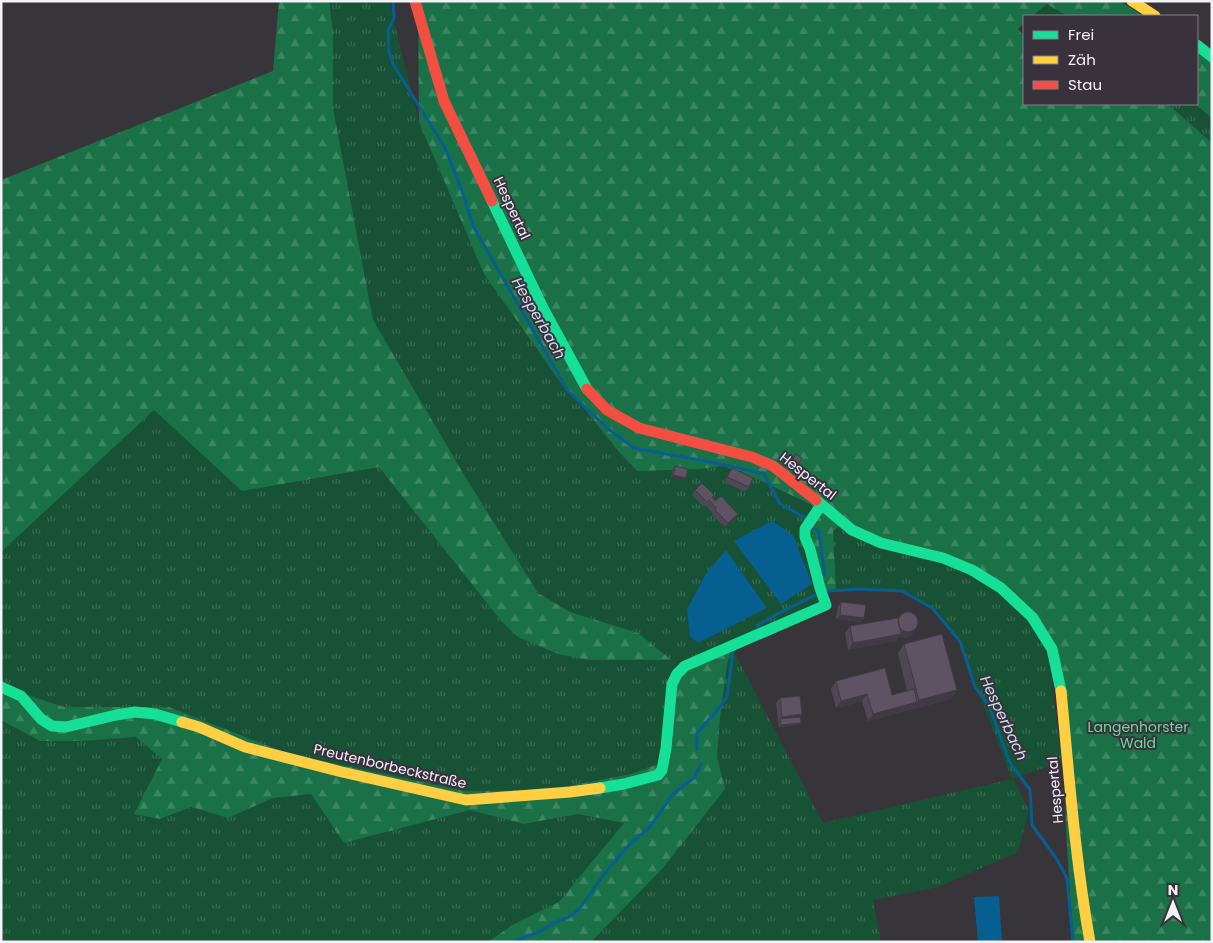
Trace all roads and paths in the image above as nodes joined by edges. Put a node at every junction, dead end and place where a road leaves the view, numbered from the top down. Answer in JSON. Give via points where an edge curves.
{"nodes":[{"id":1,"x":415,"y":1,"type":"edge"},
{"id":2,"x":1132,"y":1,"type":"edge"},
{"id":3,"x":1153,"y":15,"type":"edge"},
{"id":4,"x":1198,"y":46,"type":"edge"},
{"id":5,"x":1212,"y":57,"type":"edge"},
{"id":6,"x":820,"y":505,"type":"junction"},
{"id":7,"x":1,"y":687,"type":"edge"},
{"id":8,"x":1090,"y":942,"type":"edge"}],
"edges":[{"from":1,"to":6,"type":"main road","name":"Hespertal","via":[[444,101],[544,310],[585,387],[607,410],[639,428],[752,457],[773,466]]},
{"from":2,"to":3,"type":"main road"},
{"from":4,"to":5,"type":"main road"},
{"from":6,"to":7,"type":"main road","name":"Preutenborbeckstraße","via":[[805,530],[805,537],[826,606],[685,666],[672,684],[662,770],[624,784],[570,792],[466,800],[245,747],[199,727],[155,714],[135,712],[66,727],[52,726],[41,719],[21,696]]},
{"from":6,"to":8,"type":"main road","name":"Hespertal","via":[[852,530],[881,543],[943,558],[972,570],[1001,588],[1032,617],[1052,649],[1060,686],[1074,828]]}]}
